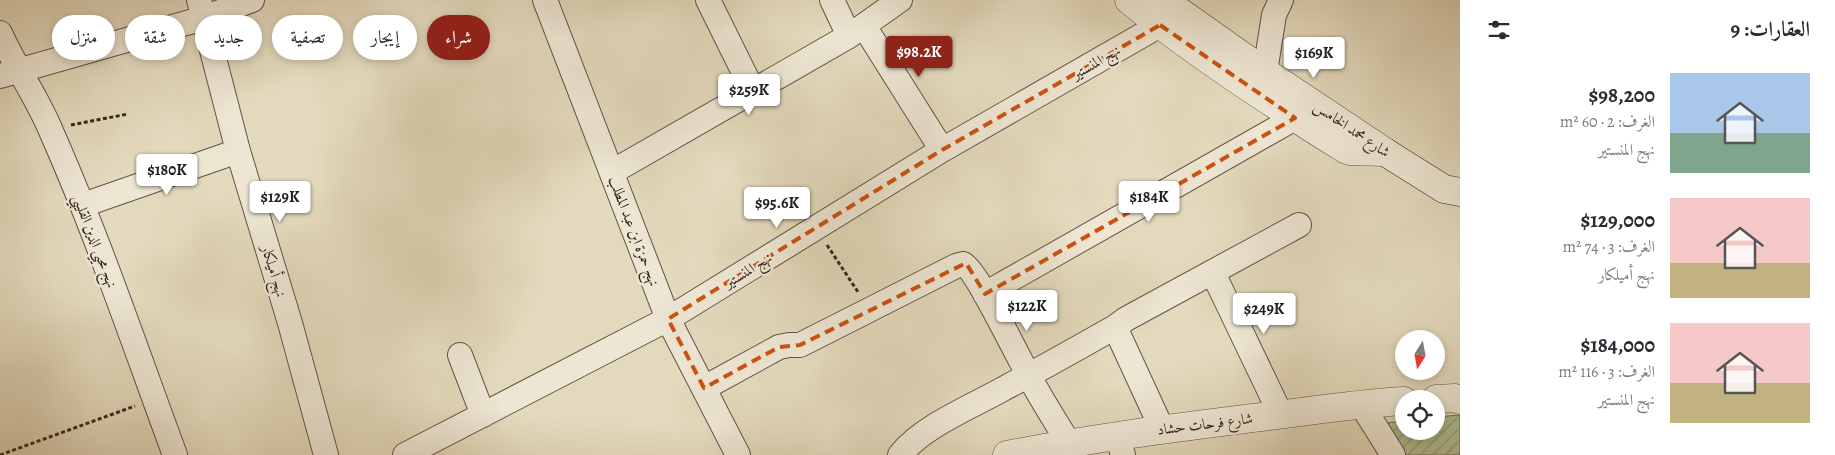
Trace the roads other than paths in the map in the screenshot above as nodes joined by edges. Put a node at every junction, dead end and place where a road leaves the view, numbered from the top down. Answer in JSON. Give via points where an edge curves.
{"nodes":[{"id":1,"x":252,"y":0,"type":"edge"},
{"id":2,"x":545,"y":0,"type":"edge"},
{"id":3,"x":708,"y":0,"type":"edge"},
{"id":4,"x":832,"y":0,"type":"edge"},
{"id":5,"x":900,"y":0,"type":"edge"},
{"id":6,"x":1130,"y":0,"type":"edge"},
{"id":7,"x":1281,"y":0,"type":"edge"},
{"id":8,"x":202,"y":9,"type":"edge"},
{"id":9,"x":1162,"y":12,"type":"edge"},
{"id":10,"x":857,"y":31,"type":"junction"},
{"id":11,"x":0,"y":33,"type":"edge"},
{"id":12,"x":1265,"y":72,"type":"junction"},
{"id":13,"x":9,"y":73,"type":"edge"},
{"id":14,"x":753,"y":91,"type":"junction"},
{"id":15,"x":1295,"y":118,"type":"junction"},
{"id":16,"x":942,"y":150,"type":"junction"},
{"id":17,"x":238,"y":151,"type":"junction"},
{"id":18,"x":1385,"y":152,"type":"junction"},
{"id":19,"x":612,"y":172,"type":"junction"},
{"id":20,"x":1455,"y":195,"type":"edge"},
{"id":21,"x":83,"y":205,"type":"junction"},
{"id":22,"x":1299,"y":226,"type":"dead end"},
{"id":23,"x":1213,"y":273,"type":"junction"},
{"id":24,"x":985,"y":294,"type":"junction"},
{"id":25,"x":668,"y":319,"type":"junction"},
{"id":26,"x":1114,"y":328,"type":"junction"},
{"id":27,"x":460,"y":355,"type":"dead end"},
{"id":28,"x":1028,"y":376,"type":"junction"},
{"id":29,"x":704,"y":388,"type":"junction"},
{"id":30,"x":1395,"y":402,"type":"edge"},
{"id":31,"x":1362,"y":404,"type":"junction"},
{"id":32,"x":483,"y":415,"type":"junction"},
{"id":33,"x":1281,"y":415,"type":"junction"},
{"id":34,"x":1162,"y":429,"type":"junction"},
{"id":35,"x":1068,"y":442,"type":"junction"},
{"id":36,"x":1120,"y":445,"type":"edge"},
{"id":37,"x":175,"y":455,"type":"edge"},
{"id":38,"x":326,"y":455,"type":"edge"},
{"id":39,"x":406,"y":455,"type":"edge"},
{"id":40,"x":738,"y":455,"type":"edge"},
{"id":41,"x":900,"y":455,"type":"edge"},
{"id":42,"x":1007,"y":455,"type":"edge"},
{"id":43,"x":1393,"y":455,"type":"edge"}],
"edges":[{"from":1,"to":8,"type":"street"},
{"from":2,"to":19,"type":"street","name":"نهج حمزة ابن عبد المطلب"},
{"from":3,"to":14,"type":"street"},
{"from":4,"to":10,"type":"street"},
{"from":5,"to":10,"type":"street"},
{"from":6,"to":9,"type":"street"},
{"from":7,"to":12,"type":"street","via":[[1274,15]]},
{"from":8,"to":13,"type":"street"},
{"from":8,"to":17,"type":"street","name":"نهج أميلكار"},
{"from":9,"to":12,"type":"street","name":"شارع محمد الخامس"},
{"from":9,"to":15,"type":"street"},
{"from":9,"to":16,"type":"street","name":"نهج المنستير"},
{"from":10,"to":14,"type":"street"},
{"from":10,"to":16,"type":"street"},
{"from":11,"to":13,"type":"street","name":"نهج محيي الدين القليبي"},
{"from":12,"to":18,"type":"street","name":"شارع محمد الخامس"},
{"from":13,"to":21,"type":"street","name":"نهج محيي الدين القليبي","via":[[38,102]]},
{"from":14,"to":19,"type":"street"},
{"from":15,"to":18,"type":"street","via":[[1350,151]]},
{"from":15,"to":24,"type":"street"},
{"from":16,"to":25,"type":"street","name":"نهج المنستير"},
{"from":17,"to":21,"type":"street"},
{"from":17,"to":38,"type":"street","name":"نهج أميلكار"},
{"from":18,"to":20,"type":"street","name":"شارع محمد الخامس"},
{"from":19,"to":25,"type":"street","name":"نهج حمزة ابن عبد المطلب"},
{"from":21,"to":37,"type":"street","name":"نهج محيي الدين القليبي"},
{"from":22,"to":23,"type":"street"},
{"from":23,"to":26,"type":"street"},
{"from":23,"to":33,"type":"street"},
{"from":24,"to":28,"type":"street"},
{"from":24,"to":29,"type":"street","via":[[968,267],[960,264],[800,345],[779,347]]},
{"from":25,"to":29,"type":"street","name":"نهج حمزة ابن عبد المطلب"},
{"from":25,"to":32,"type":"street","name":"نهج المنستير"},
{"from":26,"to":28,"type":"street"},
{"from":26,"to":34,"type":"street"},
{"from":27,"to":32,"type":"street"},
{"from":28,"to":35,"type":"street"},
{"from":28,"to":41,"type":"street","via":[[928,430]]},
{"from":29,"to":40,"type":"street","name":"نهج حمزة ابن عبد المطلب"},
{"from":30,"to":31,"type":"street","name":"شارع فرحات حشاد"},
{"from":31,"to":33,"type":"street","name":"شارع فرحات حشاد"},
{"from":31,"to":43,"type":"street"},
{"from":32,"to":39,"type":"street","name":"نهج المنستير"},
{"from":33,"to":34,"type":"street","name":"شارع فرحات حشاد"},
{"from":34,"to":36,"type":"street","name":"شارع فرحات حشاد"},
{"from":35,"to":36,"type":"street","name":"شارع فرحات حشاد"},
{"from":35,"to":42,"type":"street","name":"شارع فرحات حشاد"}]}
